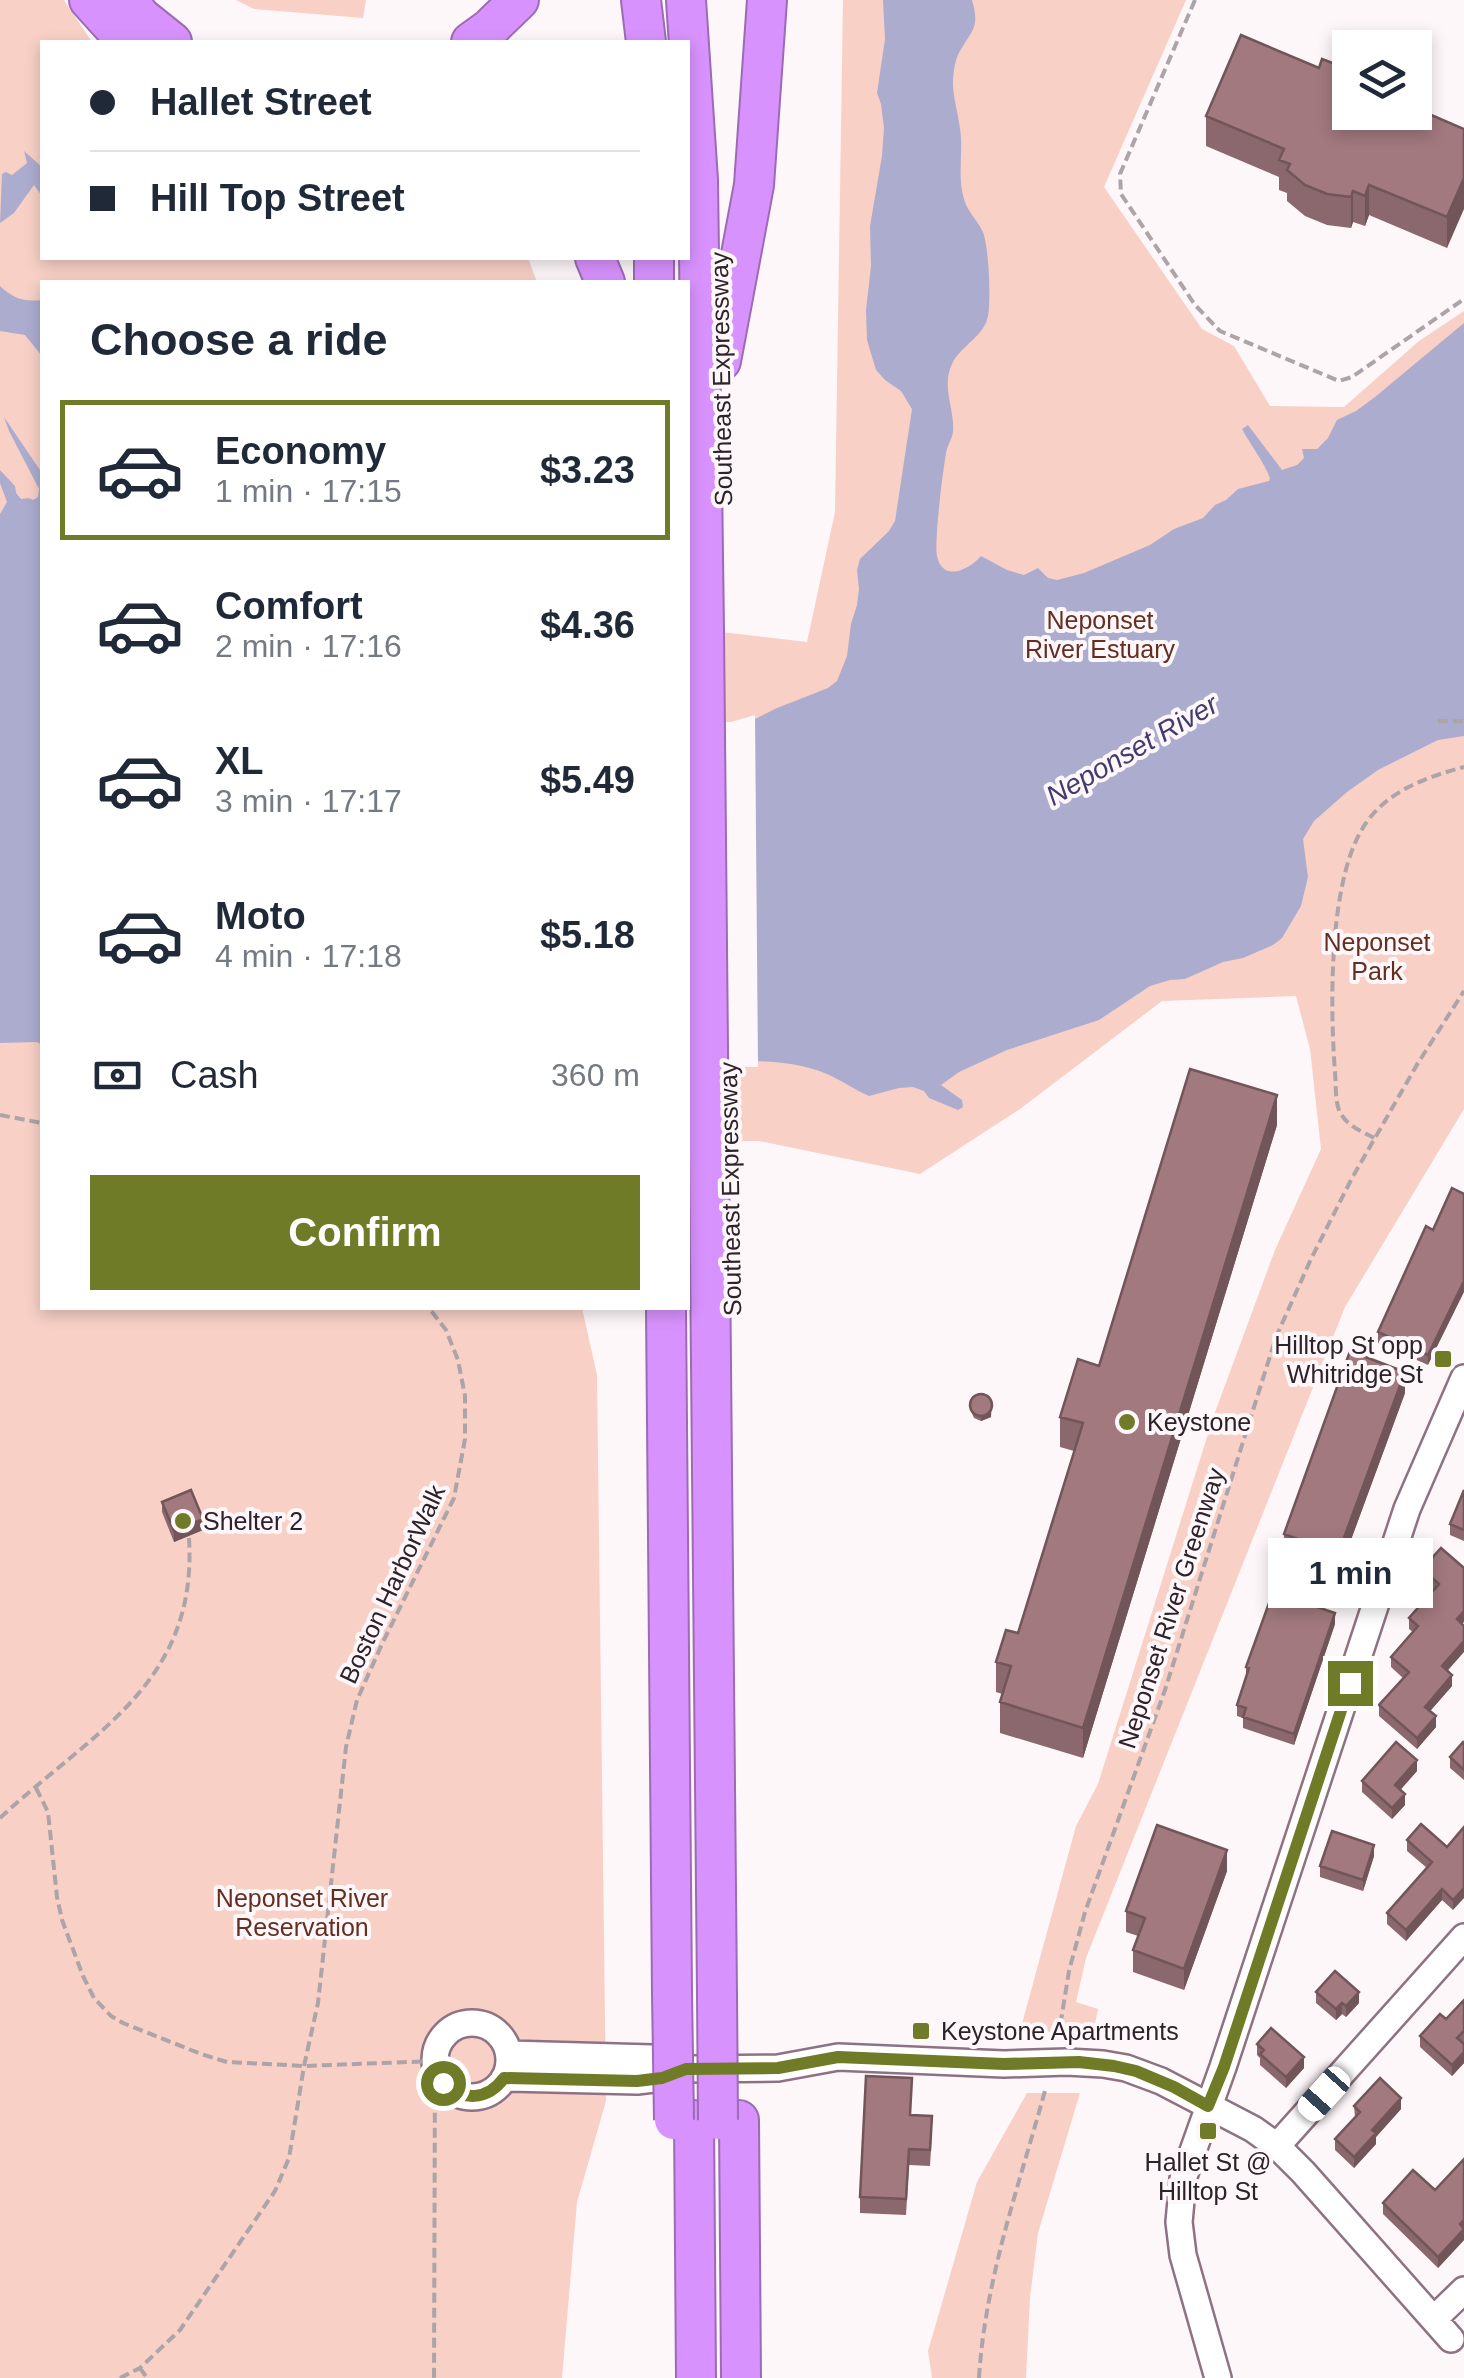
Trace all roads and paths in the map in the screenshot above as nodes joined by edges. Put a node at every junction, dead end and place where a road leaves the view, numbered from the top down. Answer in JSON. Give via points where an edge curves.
{"nodes":[{"id":1,"x":89,"y":0,"type":"edge"},
{"id":2,"x":126,"y":0,"type":"edge"},
{"id":3,"x":519,"y":0,"type":"edge"},
{"id":4,"x":641,"y":0,"type":"edge"},
{"id":5,"x":662,"y":0,"type":"edge"},
{"id":6,"x":686,"y":0,"type":"edge"},
{"id":7,"x":707,"y":0,"type":"edge"},
{"id":8,"x":767,"y":0,"type":"edge"},
{"id":9,"x":1195,"y":0,"type":"edge"},
{"id":10,"x":125,"y":40,"type":"edge"},
{"id":11,"x":170,"y":40,"type":"edge"},
{"id":12,"x":474,"y":40,"type":"edge"},
{"id":13,"x":646,"y":40,"type":"edge"},
{"id":14,"x":666,"y":40,"type":"edge"},
{"id":15,"x":689,"y":40,"type":"edge"},
{"id":16,"x":690,"y":60,"type":"edge"},
{"id":17,"x":1464,"y":298,"type":"edge"},
{"id":18,"x":721,"y":361,"type":"junction"},
{"id":19,"x":714,"y":631,"type":"junction"},
{"id":20,"x":1438,"y":721,"type":"dead end"},
{"id":21,"x":1464,"y":722,"type":"edge"},
{"id":22,"x":1464,"y":766,"type":"edge"},
{"id":23,"x":1464,"y":991,"type":"edge"},
{"id":24,"x":0,"y":1115,"type":"edge"},
{"id":25,"x":40,"y":1123,"type":"edge"},
{"id":26,"x":1374,"y":1138,"type":"junction"},
{"id":27,"x":431,"y":1310,"type":"edge"},
{"id":28,"x":666,"y":1310,"type":"edge"},
{"id":29,"x":686,"y":1310,"type":"edge"},
{"id":30,"x":1461,"y":1393,"type":"edge"},
{"id":31,"x":189,"y":1538,"type":"edge"},
{"id":32,"x":36,"y":1788,"type":"junction"},
{"id":33,"x":0,"y":1818,"type":"edge"},
{"id":34,"x":1464,"y":1937,"type":"edge"},
{"id":35,"x":705,"y":1993,"type":"junction"},
{"id":36,"x":1059,"y":2037,"type":"dead end"},
{"id":37,"x":435,"y":2061,"type":"junction"},
{"id":38,"x":304,"y":2066,"type":"junction"},
{"id":39,"x":507,"y":2066,"type":"junction"},
{"id":40,"x":1045,"y":2090,"type":"dead end"},
{"id":41,"x":1208,"y":2106,"type":"junction"},
{"id":42,"x":706,"y":2120,"type":"junction"},
{"id":43,"x":1277,"y":2146,"type":"junction"},
{"id":44,"x":1464,"y":2290,"type":"edge"},
{"id":45,"x":140,"y":2368,"type":"junction"},
{"id":46,"x":120,"y":2378,"type":"edge"},
{"id":47,"x":147,"y":2378,"type":"edge"},
{"id":48,"x":434,"y":2378,"type":"edge"},
{"id":49,"x":676,"y":2378,"type":"edge"},
{"id":50,"x":696,"y":2378,"type":"edge"},
{"id":51,"x":720,"y":2378,"type":"edge"},
{"id":52,"x":741,"y":2378,"type":"edge"},
{"id":53,"x":979,"y":2378,"type":"edge"},
{"id":54,"x":1218,"y":2378,"type":"edge"}],
"edges":[{"from":1,"to":10,"type":"highway"},
{"from":2,"to":11,"type":"highway"},
{"from":3,"to":12,"type":"highway"},
{"from":4,"to":13,"type":"highway"},
{"from":5,"to":14,"type":"highway"},
{"from":6,"to":15,"type":"highway"},
{"from":7,"to":18,"type":"highway","name":"Southeast Expressway"},
{"from":8,"to":18,"type":"highway","via":[[754,185]]},
{"from":9,"to":17,"type":"path","via":[[1120,174],[1121,194],[1206,319],[1339,381]]},
{"from":16,"to":19,"type":"highway"},
{"from":18,"to":19,"type":"highway","name":"Southeast Expressway"},
{"from":19,"to":35,"type":"highway","name":"Southeast Expressway","via":[[719,1141]]},
{"from":20,"to":21,"type":"path"},
{"from":22,"to":26,"type":"path","via":[[1400,790],[1369,818],[1344,876],[1332,1033],[1338,1110]]},
{"from":23,"to":26,"type":"path","name":"Neponset River Greenway"},
{"from":24,"to":25,"type":"path"},
{"from":26,"to":36,"type":"path","name":"Neponset River Greenway","via":[[1310,1259],[1264,1370],[1164,1690],[1081,1926]]},
{"from":27,"to":38,"type":"path","name":"Boston HarborWalk","via":[[458,1360],[465,1438],[454,1498],[376,1658],[346,1746],[318,2003]]},
{"from":28,"to":35,"type":"highway","name":"Southeast Expressway"},
{"from":29,"to":35,"type":"highway"},
{"from":30,"to":41,"type":"street","via":[[1408,1508]]},
{"from":31,"to":32,"type":"path","via":[[183,1610],[160,1668]]},
{"from":32,"to":33,"type":"path"},
{"from":32,"to":38,"type":"path","via":[[48,1812],[62,1920],[94,1998],[111,2016],[227,2062]]},
{"from":34,"to":43,"type":"street"},
{"from":35,"to":42,"type":"highway","name":"Southeast Expressway","bridge":true},
{"from":35,"to":42,"type":"highway","name":"Southeast Expressway"},
{"from":37,"to":38,"type":"path"},
{"from":37,"to":39,"type":"street","via":[[443,2083],[474,2097],[497,2088]]},
{"from":37,"to":39,"type":"street","via":[[444,2034],[470,2022],[491,2028],[506,2044]]},
{"from":37,"to":48,"type":"path"},
{"from":38,"to":45,"type":"path","name":"Boston HarborWalk","via":[[289,2158],[275,2191],[180,2330]]},
{"from":39,"to":41,"type":"street","via":[[637,2081],[686,2069],[778,2068],[838,2057],[1092,2063],[1149,2075]]},
{"from":40,"to":53,"type":"path","via":[[994,2278]]},
{"from":41,"to":43,"type":"street"},
{"from":41,"to":54,"type":"street","via":[[1184,2179],[1179,2222]]},
{"from":42,"to":49,"type":"highway","name":"Southeast Expressway"},
{"from":42,"to":50,"type":"highway"},
{"from":42,"to":51,"type":"highway"},
{"from":42,"to":52,"type":"highway","name":"Southeast Expressway"},
{"from":43,"to":44,"type":"street","via":[[1443,2329]]},
{"from":45,"to":46,"type":"path","name":"Boston HarborWalk"},
{"from":45,"to":47,"type":"path"}]}
